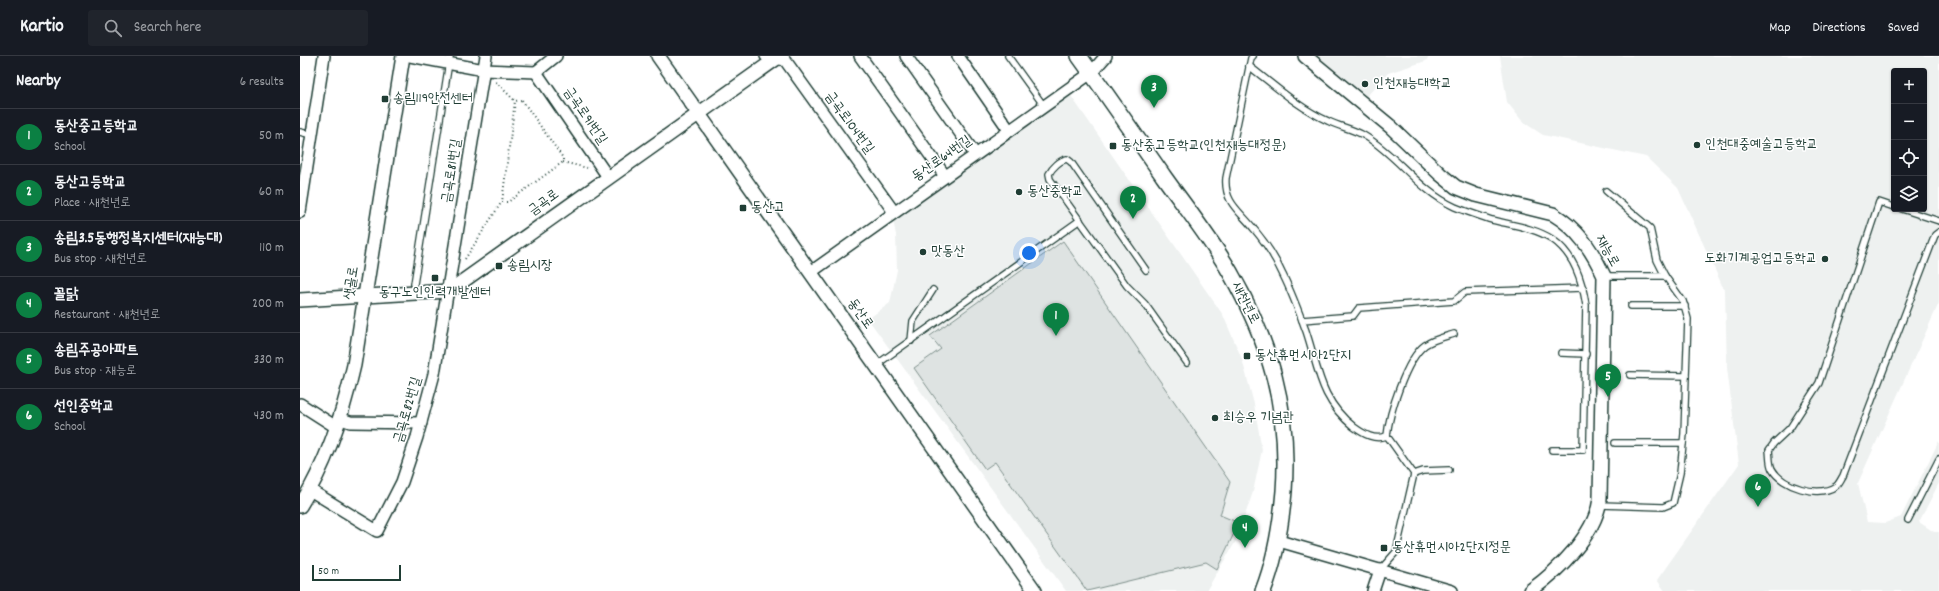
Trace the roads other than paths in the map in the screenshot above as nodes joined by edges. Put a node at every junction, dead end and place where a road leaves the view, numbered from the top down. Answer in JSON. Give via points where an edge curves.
{"nodes":[{"id":1,"x":324,"y":56,"type":"edge"},
{"id":2,"x":403,"y":56,"type":"edge"},
{"id":3,"x":410,"y":56,"type":"edge"},
{"id":4,"x":486,"y":56,"type":"edge"},
{"id":5,"x":556,"y":56,"type":"edge"},
{"id":6,"x":658,"y":56,"type":"edge"},
{"id":7,"x":860,"y":56,"type":"edge"},
{"id":8,"x":906,"y":56,"type":"edge"},
{"id":9,"x":958,"y":56,"type":"edge"},
{"id":10,"x":1008,"y":56,"type":"edge"},
{"id":11,"x":1079,"y":56,"type":"edge"},
{"id":12,"x":1106,"y":56,"type":"edge"},
{"id":13,"x":1253,"y":56,"type":"edge"},
{"id":14,"x":1305,"y":56,"type":"edge"},
{"id":15,"x":774,"y":57,"type":"edge"},
{"id":16,"x":450,"y":60,"type":"edge"},
{"id":17,"x":1249,"y":66,"type":"junction"},
{"id":18,"x":484,"y":70,"type":"junction"},
{"id":19,"x":536,"y":72,"type":"junction"},
{"id":20,"x":1091,"y":73,"type":"junction"},
{"id":21,"x":1044,"y":106,"type":"junction"},
{"id":22,"x":699,"y":114,"type":"junction"},
{"id":23,"x":1010,"y":130,"type":"junction"},
{"id":24,"x":300,"y":132,"type":"edge"},
{"id":25,"x":312,"y":135,"type":"junction"},
{"id":26,"x":975,"y":154,"type":"junction"},
{"id":27,"x":945,"y":176,"type":"junction"},
{"id":28,"x":608,"y":177,"type":"junction"},
{"id":29,"x":1606,"y":191,"type":"dead end"},
{"id":30,"x":1891,"y":205,"type":"edge"},
{"id":31,"x":300,"y":212,"type":"edge"},
{"id":32,"x":894,"y":212,"type":"junction"},
{"id":33,"x":1911,"y":212,"type":"edge"},
{"id":34,"x":1080,"y":220,"type":"junction"},
{"id":35,"x":1939,"y":221,"type":"edge"},
{"id":36,"x":1939,"y":232,"type":"edge"},
{"id":37,"x":1146,"y":270,"type":"dead end"},
{"id":38,"x":811,"y":272,"type":"junction"},
{"id":39,"x":1604,"y":276,"type":"junction"},
{"id":40,"x":1665,"y":276,"type":"junction"},
{"id":41,"x":414,"y":284,"type":"dead end"},
{"id":42,"x":1583,"y":288,"type":"junction"},
{"id":43,"x":933,"y":290,"type":"dead end"},
{"id":44,"x":449,"y":291,"type":"junction"},
{"id":45,"x":366,"y":296,"type":"junction"},
{"id":46,"x":300,"y":300,"type":"edge"},
{"id":47,"x":1631,"y":306,"type":"dead end"},
{"id":48,"x":1685,"y":306,"type":"junction"},
{"id":49,"x":1302,"y":320,"type":"junction"},
{"id":50,"x":1454,"y":334,"type":"dead end"},
{"id":51,"x":911,"y":341,"type":"junction"},
{"id":52,"x":1561,"y":353,"type":"dead end"},
{"id":53,"x":1586,"y":354,"type":"junction"},
{"id":54,"x":1187,"y":363,"type":"dead end"},
{"id":55,"x":876,"y":366,"type":"junction"},
{"id":56,"x":1630,"y":375,"type":"dead end"},
{"id":57,"x":1686,"y":376,"type":"junction"},
{"id":58,"x":300,"y":404,"type":"edge"},
{"id":59,"x":338,"y":423,"type":"junction"},
{"id":60,"x":421,"y":423,"type":"junction"},
{"id":61,"x":1387,"y":436,"type":"junction"},
{"id":62,"x":1615,"y":442,"type":"dead end"},
{"id":63,"x":1683,"y":443,"type":"junction"},
{"id":64,"x":1552,"y":450,"type":"dead end"},
{"id":65,"x":1939,"y":459,"type":"edge"},
{"id":66,"x":1449,"y":470,"type":"dead end"},
{"id":67,"x":1414,"y":474,"type":"junction"},
{"id":68,"x":310,"y":490,"type":"junction"},
{"id":69,"x":1600,"y":505,"type":"junction"},
{"id":70,"x":300,"y":506,"type":"edge"},
{"id":71,"x":1908,"y":520,"type":"dead end"},
{"id":72,"x":1279,"y":541,"type":"junction"},
{"id":73,"x":1380,"y":570,"type":"junction"},
{"id":74,"x":1035,"y":591,"type":"edge"},
{"id":75,"x":1263,"y":591,"type":"edge"},
{"id":76,"x":1373,"y":591,"type":"edge"},
{"id":77,"x":1452,"y":591,"type":"edge"},
{"id":78,"x":1530,"y":591,"type":"edge"}],
"edges":[{"from":1,"to":25,"type":"street"},
{"from":2,"to":45,"type":"street","name":"샛골로"},
{"from":3,"to":16,"type":"street"},
{"from":4,"to":18,"type":"street","name":"금곡로81번길"},
{"from":5,"to":19,"type":"street"},
{"from":6,"to":22,"type":"street","name":"동산로"},
{"from":7,"to":27,"type":"street"},
{"from":8,"to":26,"type":"street"},
{"from":9,"to":23,"type":"street"},
{"from":10,"to":21,"type":"lane"},
{"from":11,"to":20,"type":"main road","name":"새천년로"},
{"from":12,"to":20,"type":"street","name":"동산로64번길"},
{"from":13,"to":17,"type":"lane"},
{"from":14,"to":39,"type":"street","name":"재능로","via":[[1391,127],[1456,187],[1476,195],[1553,214],[1563,220],[1587,244]]},
{"from":15,"to":22,"type":"street","name":"금곡로"},
{"from":15,"to":32,"type":"street","name":"금곡로104번길","via":[[785,60]]},
{"from":16,"to":18,"type":"street"},
{"from":16,"to":41,"type":"lane"},
{"from":17,"to":42,"type":"lane","via":[[1294,102],[1328,121],[1364,135],[1436,196],[1491,220],[1522,226],[1552,239],[1568,253]]},
{"from":17,"to":49,"type":"lane","via":[[1226,178],[1226,193],[1274,257]]},
{"from":18,"to":19,"type":"street"},
{"from":18,"to":44,"type":"street","name":"금곡로81번길"},
{"from":19,"to":28,"type":"street","name":"금곡로91번길"},
{"from":20,"to":21,"type":"street","name":"동산로64번길"},
{"from":20,"to":72,"type":"main road","name":"새천년로","via":[[1229,271],[1261,336],[1278,386],[1284,430],[1285,480]]},
{"from":21,"to":23,"type":"street","name":"동산로64번길"},
{"from":22,"to":28,"type":"street","name":"금곡로"},
{"from":22,"to":38,"type":"street","name":"동산로"},
{"from":23,"to":26,"type":"street","name":"동산로64번길"},
{"from":24,"to":25,"type":"lane"},
{"from":25,"to":31,"type":"street"},
{"from":26,"to":27,"type":"street","name":"동산로64번길"},
{"from":27,"to":32,"type":"street","name":"동산로64번길"},
{"from":28,"to":44,"type":"street","name":"금곡로"},
{"from":29,"to":40,"type":"lane","via":[[1650,228],[1655,254]]},
{"from":30,"to":36,"type":"lane","via":[[1880,202],[1819,383],[1790,428],[1774,442],[1770,450],[1772,468],[1778,476],[1798,488],[1811,491],[1828,490],[1837,485],[1843,476],[1935,235]]},
{"from":32,"to":38,"type":"street","name":"동산로64번길"},
{"from":33,"to":35,"type":"lane"},
{"from":34,"to":37,"type":"lane","via":[[1050,179],[1050,170],[1067,159]]},
{"from":34,"to":51,"type":"lane"},
{"from":34,"to":54,"type":"lane"},
{"from":38,"to":55,"type":"street","name":"동산로"},
{"from":39,"to":40,"type":"lane"},
{"from":39,"to":69,"type":"street","name":"재능로"},
{"from":40,"to":48,"type":"lane"},
{"from":42,"to":49,"type":"lane","via":[[1464,292],[1454,301],[1359,308],[1353,316]]},
{"from":42,"to":53,"type":"lane","via":[[1586,305]]},
{"from":43,"to":51,"type":"lane","via":[[913,321]]},
{"from":44,"to":45,"type":"street"},
{"from":44,"to":60,"type":"street","name":"금곡로82번길","via":[[434,374]]},
{"from":45,"to":46,"type":"street"},
{"from":45,"to":59,"type":"street","name":"샛골로","via":[[354,365]]},
{"from":47,"to":48,"type":"lane"},
{"from":48,"to":57,"type":"lane","via":[[1688,319]]},
{"from":49,"to":61,"type":"lane","via":[[1322,385],[1335,410],[1363,433],[1375,438]]},
{"from":50,"to":61,"type":"lane","via":[[1439,338],[1414,356],[1391,414]]},
{"from":51,"to":55,"type":"lane"},
{"from":52,"to":53,"type":"lane"},
{"from":53,"to":64,"type":"lane","via":[[1583,450]]},
{"from":55,"to":74,"type":"street","name":"동산로"},
{"from":56,"to":57,"type":"lane"},
{"from":57,"to":63,"type":"lane"},
{"from":58,"to":59,"type":"street"},
{"from":59,"to":60,"type":"street"},
{"from":59,"to":68,"type":"street","name":"샛골로"},
{"from":60,"to":68,"type":"street","name":"금곡로82번길","via":[[402,482],[377,531]]},
{"from":61,"to":67,"type":"lane"},
{"from":62,"to":63,"type":"lane"},
{"from":63,"to":69,"type":"lane","via":[[1679,482],[1671,506]]},
{"from":65,"to":71,"type":"lane"},
{"from":66,"to":67,"type":"lane"},
{"from":67,"to":73,"type":"lane","via":[[1396,552]]},
{"from":68,"to":70,"type":"street","name":"샛골로"},
{"from":69,"to":78,"type":"street","name":"재능로","via":[[1595,521],[1575,548],[1557,568]]},
{"from":72,"to":73,"type":"street"},
{"from":72,"to":75,"type":"main road","name":"새천년로"},
{"from":73,"to":76,"type":"street"},
{"from":73,"to":77,"type":"street"}]}
